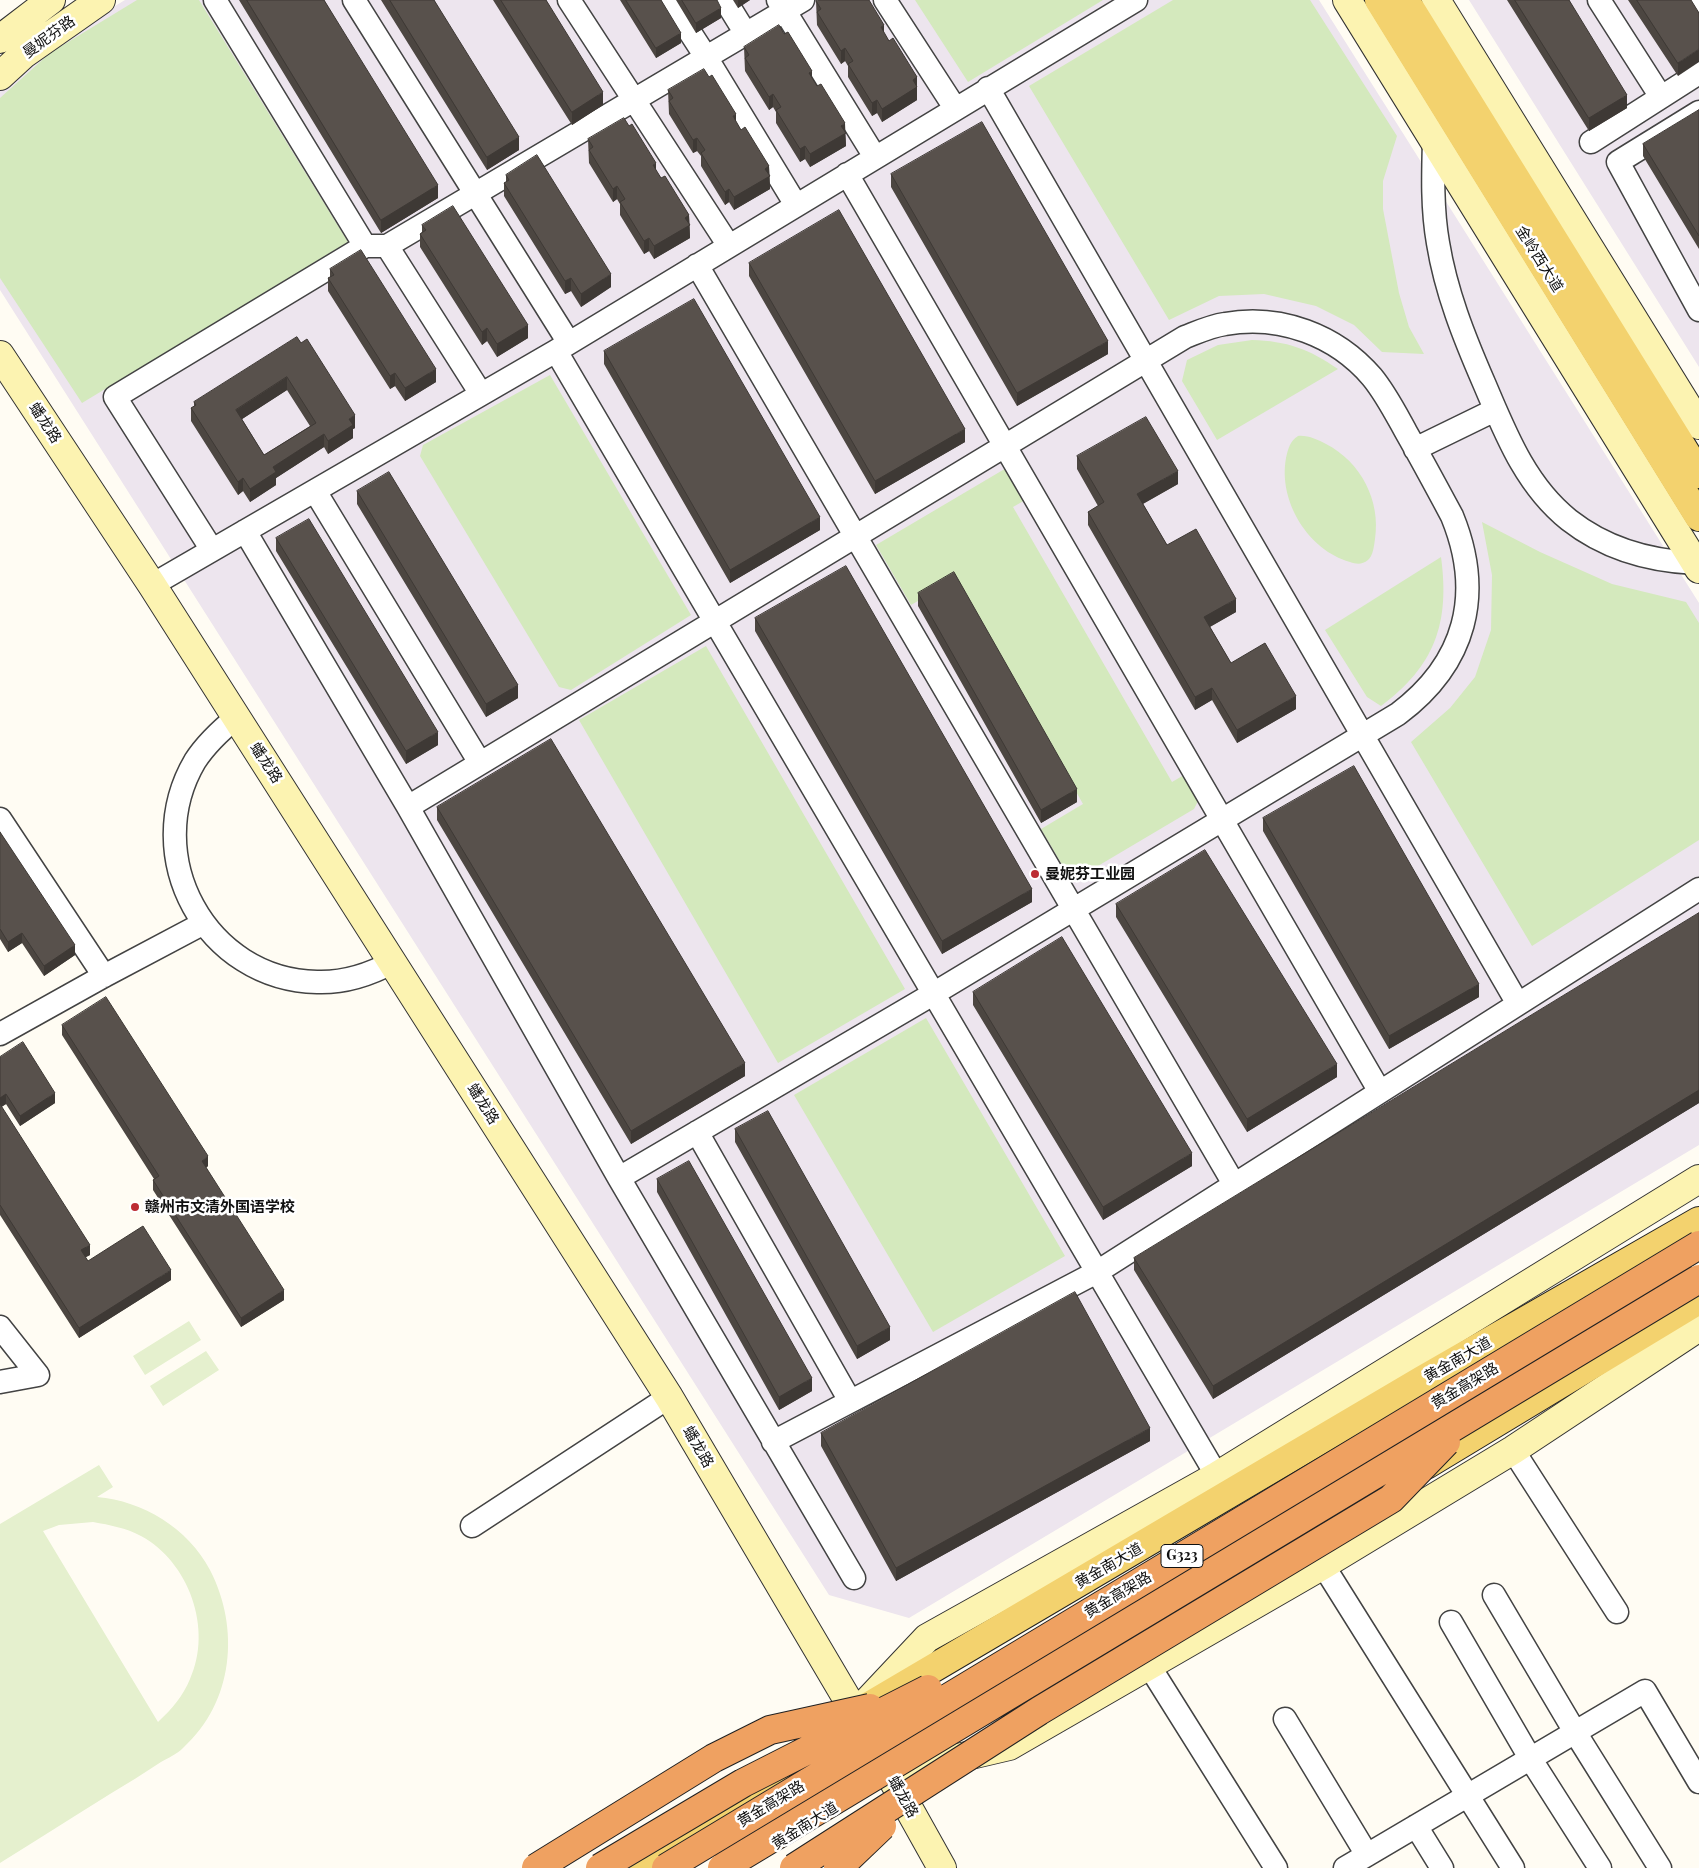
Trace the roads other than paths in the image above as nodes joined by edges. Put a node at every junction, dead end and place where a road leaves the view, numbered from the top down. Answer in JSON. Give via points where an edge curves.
{"nodes":[{"id":1,"x":50,"y":0,"type":"edge"},
{"id":2,"x":101,"y":0,"type":"edge"},
{"id":3,"x":215,"y":0,"type":"edge"},
{"id":4,"x":354,"y":0,"type":"edge"},
{"id":5,"x":569,"y":0,"type":"edge"},
{"id":6,"x":669,"y":0,"type":"edge"},
{"id":7,"x":725,"y":0,"type":"edge"},
{"id":8,"x":885,"y":0,"type":"edge"},
{"id":9,"x":1136,"y":0,"type":"edge"},
{"id":10,"x":1347,"y":0,"type":"edge"},
{"id":11,"x":1379,"y":0,"type":"edge"},
{"id":12,"x":1405,"y":0,"type":"edge"},
{"id":13,"x":1436,"y":0,"type":"edge"},
{"id":14,"x":1599,"y":0,"type":"edge"},
{"id":15,"x":789,"y":4,"type":"edge"},
{"id":16,"x":746,"y":34,"type":"junction"},
{"id":17,"x":0,"y":39,"type":"edge"},
{"id":18,"x":706,"y":57,"type":"junction"},
{"id":19,"x":1699,"y":73,"type":"edge"},
{"id":20,"x":0,"y":76,"type":"edge"},
{"id":21,"x":988,"y":88,"type":"junction"},
{"id":22,"x":1661,"y":97,"type":"junction"},
{"id":23,"x":634,"y":100,"type":"junction"},
{"id":24,"x":955,"y":108,"type":"junction"},
{"id":25,"x":1699,"y":112,"type":"edge"},
{"id":26,"x":1434,"y":141,"type":"junction"},
{"id":27,"x":1591,"y":142,"type":"dead end"},
{"id":28,"x":875,"y":157,"type":"junction"},
{"id":29,"x":847,"y":174,"type":"junction"},
{"id":30,"x":475,"y":194,"type":"junction"},
{"id":31,"x":796,"y":205,"type":"junction"},
{"id":32,"x":376,"y":246,"type":"junction"},
{"id":33,"x":729,"y":246,"type":"junction"},
{"id":34,"x":697,"y":265,"type":"junction"},
{"id":35,"x":1699,"y":310,"type":"edge"},
{"id":36,"x":563,"y":347,"type":"junction"},
{"id":37,"x":0,"y":355,"type":"edge"},
{"id":38,"x":1146,"y":361,"type":"junction"},
{"id":39,"x":481,"y":394,"type":"junction"},
{"id":40,"x":1495,"y":410,"type":"junction"},
{"id":41,"x":1699,"y":425,"type":"edge"},
{"id":42,"x":1005,"y":446,"type":"junction"},
{"id":43,"x":1415,"y":449,"type":"junction"},
{"id":44,"x":1695,"y":459,"type":"edge"},
{"id":45,"x":315,"y":491,"type":"junction"},
{"id":46,"x":1699,"y":517,"type":"edge"},
{"id":47,"x":245,"y":531,"type":"junction"},
{"id":48,"x":855,"y":536,"type":"junction"},
{"id":49,"x":212,"y":550,"type":"junction"},
{"id":50,"x":1697,"y":566,"type":"edge"},
{"id":51,"x":152,"y":585,"type":"junction"},
{"id":52,"x":714,"y":621,"type":"junction"},
{"id":53,"x":237,"y":717,"type":"junction"},
{"id":54,"x":1362,"y":735,"type":"junction"},
{"id":55,"x":480,"y":763,"type":"junction"},
{"id":56,"x":408,"y":807,"type":"junction"},
{"id":57,"x":0,"y":819,"type":"edge"},
{"id":58,"x":1222,"y":820,"type":"junction"},
{"id":59,"x":1699,"y":889,"type":"edge"},
{"id":60,"x":1074,"y":909,"type":"junction"},
{"id":61,"x":204,"y":924,"type":"junction"},
{"id":62,"x":393,"y":962,"type":"junction"},
{"id":63,"x":104,"y":976,"type":"junction"},
{"id":64,"x":933,"y":994,"type":"junction"},
{"id":65,"x":1518,"y":1004,"type":"junction"},
{"id":66,"x":0,"y":1034,"type":"edge"},
{"id":67,"x":1380,"y":1092,"type":"junction"},
{"id":68,"x":697,"y":1132,"type":"junction"},
{"id":69,"x":619,"y":1178,"type":"junction"},
{"id":70,"x":1699,"y":1178,"type":"edge"},
{"id":71,"x":1234,"y":1184,"type":"junction"},
{"id":72,"x":1692,"y":1233,"type":"edge"},
{"id":73,"x":1699,"y":1267,"type":"edge"},
{"id":74,"x":1097,"y":1272,"type":"junction"},
{"id":75,"x":1699,"y":1279,"type":"edge"},
{"id":76,"x":1699,"y":1300,"type":"edge"},
{"id":77,"x":0,"y":1327,"type":"edge"},
{"id":78,"x":1699,"y":1327,"type":"edge"},
{"id":79,"x":1422,"y":1380,"type":"junction"},
{"id":80,"x":0,"y":1382,"type":"edge"},
{"id":81,"x":1457,"y":1390,"type":"junction"},
{"id":82,"x":669,"y":1397,"type":"junction"},
{"id":83,"x":850,"y":1401,"type":"junction"},
{"id":84,"x":1472,"y":1416,"type":"junction"},
{"id":85,"x":773,"y":1442,"type":"junction"},
{"id":86,"x":1460,"y":1445,"type":"junction"},
{"id":87,"x":1514,"y":1450,"type":"junction"},
{"id":88,"x":1216,"y":1476,"type":"junction"},
{"id":89,"x":472,"y":1526,"type":"dead end"},
{"id":90,"x":1160,"y":1536,"type":"junction"},
{"id":91,"x":1323,"y":1565,"type":"junction"},
{"id":92,"x":854,"y":1578,"type":"dead end"},
{"id":93,"x":1494,"y":1595,"type":"dead end"},
{"id":94,"x":1194,"y":1601,"type":"junction"},
{"id":95,"x":1617,"y":1612,"type":"dead end"},
{"id":96,"x":1452,"y":1622,"type":"dead end"},
{"id":97,"x":1148,"y":1664,"type":"junction"},
{"id":98,"x":911,"y":1699,"type":"junction"},
{"id":99,"x":856,"y":1714,"type":"junction"},
{"id":100,"x":1285,"y":1719,"type":"dead end"},
{"id":101,"x":1575,"y":1732,"type":"junction"},
{"id":102,"x":1530,"y":1758,"type":"junction"},
{"id":103,"x":890,"y":1774,"type":"junction"},
{"id":104,"x":937,"y":1775,"type":"junction"},
{"id":105,"x":1699,"y":1782,"type":"edge"},
{"id":106,"x":1468,"y":1796,"type":"junction"},
{"id":107,"x":1416,"y":1826,"type":"junction"},
{"id":108,"x":1367,"y":1855,"type":"junction"},
{"id":109,"x":536,"y":1868,"type":"edge"},
{"id":110,"x":600,"y":1868,"type":"edge"},
{"id":111,"x":634,"y":1868,"type":"edge"},
{"id":112,"x":666,"y":1868,"type":"edge"},
{"id":113,"x":722,"y":1868,"type":"edge"},
{"id":114,"x":740,"y":1868,"type":"edge"},
{"id":115,"x":794,"y":1868,"type":"edge"},
{"id":116,"x":838,"y":1868,"type":"edge"},
{"id":117,"x":942,"y":1868,"type":"edge"},
{"id":118,"x":1276,"y":1868,"type":"edge"},
{"id":119,"x":1345,"y":1868,"type":"edge"},
{"id":120,"x":1442,"y":1868,"type":"edge"},
{"id":121,"x":1513,"y":1868,"type":"edge"},
{"id":122,"x":1600,"y":1868,"type":"edge"},
{"id":123,"x":1660,"y":1868,"type":"edge"}],
"edges":[{"from":1,"to":17,"type":"street","name":"曼妮芬路"},
{"from":2,"to":20,"type":"street","name":"曼妮芬路","via":[[24,54]]},
{"from":3,"to":32,"type":"street"},
{"from":4,"to":30,"type":"street"},
{"from":5,"to":23,"type":"street"},
{"from":6,"to":18,"type":"street"},
{"from":7,"to":16,"type":"street"},
{"from":8,"to":24,"type":"street"},
{"from":9,"to":21,"type":"street"},
{"from":10,"to":26,"type":"street"},
{"from":11,"to":46,"type":"main road","name":"金岭西大道"},
{"from":12,"to":44,"type":"main road","name":"金岭西大道"},
{"from":13,"to":41,"type":"street"},
{"from":14,"to":22,"type":"street"},
{"from":15,"to":16,"type":"street"},
{"from":15,"to":28,"type":"street"},
{"from":16,"to":18,"type":"street"},
{"from":18,"to":23,"type":"street"},
{"from":18,"to":31,"type":"street"},
{"from":19,"to":22,"type":"street"},
{"from":21,"to":24,"type":"street"},
{"from":21,"to":38,"type":"street"},
{"from":22,"to":27,"type":"street"},
{"from":23,"to":30,"type":"street"},
{"from":23,"to":33,"type":"street"},
{"from":24,"to":28,"type":"street"},
{"from":25,"to":35,"type":"street","via":[[1618,162]]},
{"from":26,"to":40,"type":"street","via":[[1434,209],[1444,275],[1462,332]]},
{"from":26,"to":50,"type":"street"},
{"from":28,"to":29,"type":"street"},
{"from":29,"to":31,"type":"street"},
{"from":29,"to":42,"type":"street"},
{"from":30,"to":32,"type":"street"},
{"from":30,"to":36,"type":"street"},
{"from":31,"to":33,"type":"street"},
{"from":32,"to":39,"type":"street"},
{"from":32,"to":49,"type":"street","via":[[115,397]]},
{"from":33,"to":34,"type":"street"},
{"from":34,"to":36,"type":"street"},
{"from":34,"to":48,"type":"street"},
{"from":36,"to":39,"type":"street"},
{"from":36,"to":52,"type":"street"},
{"from":37,"to":51,"type":"street","name":"蟠龙路"},
{"from":38,"to":42,"type":"street"},
{"from":38,"to":43,"type":"street","via":[[1185,337],[1224,324],[1264,321],[1304,330],[1324,338],[1358,362],[1385,394]]},
{"from":38,"to":54,"type":"street"},
{"from":39,"to":45,"type":"street"},
{"from":40,"to":43,"type":"street"},
{"from":40,"to":50,"type":"street","via":[[1526,471],[1552,505],[1568,519],[1600,540],[1628,552]]},
{"from":42,"to":48,"type":"street"},
{"from":42,"to":58,"type":"street"},
{"from":43,"to":54,"type":"street","via":[[1460,536],[1466,557],[1468,600],[1464,621],[1449,659],[1427,690],[1398,714]]},
{"from":45,"to":47,"type":"street"},
{"from":45,"to":55,"type":"street"},
{"from":47,"to":49,"type":"street"},
{"from":47,"to":56,"type":"street"},
{"from":48,"to":52,"type":"street"},
{"from":48,"to":60,"type":"street"},
{"from":49,"to":51,"type":"street"},
{"from":51,"to":53,"type":"street","name":"蟠龙路"},
{"from":52,"to":55,"type":"street"},
{"from":52,"to":64,"type":"street"},
{"from":53,"to":61,"type":"street","via":[[221,730],[195,761],[180,798],[176,818],[176,859],[181,879]]},
{"from":53,"to":62,"type":"street","name":"蟠龙路"},
{"from":54,"to":58,"type":"street"},
{"from":54,"to":65,"type":"street"},
{"from":55,"to":56,"type":"street"},
{"from":56,"to":69,"type":"street"},
{"from":57,"to":63,"type":"street"},
{"from":58,"to":60,"type":"street"},
{"from":58,"to":67,"type":"street"},
{"from":59,"to":65,"type":"street"},
{"from":60,"to":64,"type":"street"},
{"from":60,"to":71,"type":"street"},
{"from":61,"to":62,"type":"street","via":[[240,958],[277,976],[296,980],[337,981],[375,971]]},
{"from":61,"to":63,"type":"street"},
{"from":62,"to":82,"type":"street","name":"蟠龙路"},
{"from":63,"to":66,"type":"street"},
{"from":64,"to":68,"type":"street"},
{"from":64,"to":74,"type":"street"},
{"from":65,"to":67,"type":"street"},
{"from":67,"to":71,"type":"street"},
{"from":68,"to":69,"type":"street"},
{"from":68,"to":83,"type":"street"},
{"from":69,"to":85,"type":"street"},
{"from":70,"to":88,"type":"street"},
{"from":71,"to":74,"type":"street"},
{"from":72,"to":73,"type":"main road"},
{"from":72,"to":79,"type":"main road","name":"黄金南大道"},
{"from":72,"to":81,"type":"highway","name":"黄金高架路","number":"G323","bridge":true},
{"from":74,"to":83,"type":"street"},
{"from":74,"to":88,"type":"street"},
{"from":75,"to":84,"type":"highway","name":"黄金高架路","number":"G323","bridge":true},
{"from":76,"to":86,"type":"main road","name":"黄金南大道"},
{"from":77,"to":80,"type":"street","via":[[38,1375]]},
{"from":78,"to":87,"type":"street"},
{"from":79,"to":86,"type":"main road"},
{"from":79,"to":90,"type":"main road","name":"黄金南大道"},
{"from":81,"to":98,"type":"highway","bridge":true,"via":[[1357,1435]]},
{"from":81,"to":112,"type":"highway","name":"黄金高架路","number":"G323","bridge":true},
{"from":82,"to":89,"type":"street"},
{"from":82,"to":99,"type":"street","name":"蟠龙路"},
{"from":83,"to":85,"type":"street"},
{"from":84,"to":104,"type":"highway","bridge":true,"via":[[1391,1500]]},
{"from":84,"to":113,"type":"highway","name":"黄金高架路","number":"G323","bridge":true},
{"from":85,"to":92,"type":"street"},
{"from":86,"to":94,"type":"main road","name":"黄金南大道"},
{"from":87,"to":91,"type":"street"},
{"from":87,"to":95,"type":"street"},
{"from":88,"to":99,"type":"street","via":[[927,1638]]},
{"from":90,"to":94,"type":"main road"},
{"from":90,"to":99,"type":"main road","name":"黄金南大道"},
{"from":91,"to":97,"type":"street"},
{"from":91,"to":106,"type":"street"},
{"from":93,"to":101,"type":"street"},
{"from":94,"to":103,"type":"main road","name":"黄金南大道","via":[[953,1735]]},
{"from":96,"to":102,"type":"street"},
{"from":97,"to":103,"type":"street","via":[[1010,1746]]},
{"from":97,"to":118,"type":"street"},
{"from":98,"to":109,"type":"highway","bridge":true,"via":[[770,1730],[714,1758]]},
{"from":98,"to":110,"type":"highway","bridge":true,"via":[[743,1783]]},
{"from":99,"to":103,"type":"street","name":"蟠龙路"},
{"from":99,"to":111,"type":"main road","name":"黄金南大道","via":[[763,1786]]},
{"from":100,"to":108,"type":"street"},
{"from":101,"to":102,"type":"street"},
{"from":101,"to":105,"type":"street","via":[[1645,1690]]},
{"from":101,"to":123,"type":"street"},
{"from":102,"to":106,"type":"street"},
{"from":102,"to":122,"type":"street"},
{"from":103,"to":114,"type":"main road","name":"黄金南大道"},
{"from":103,"to":117,"type":"street","name":"蟠龙路"},
{"from":104,"to":115,"type":"highway","bridge":true},
{"from":104,"to":116,"type":"highway","bridge":true},
{"from":106,"to":107,"type":"street"},
{"from":106,"to":121,"type":"street"},
{"from":107,"to":108,"type":"street"},
{"from":107,"to":120,"type":"street"},
{"from":108,"to":119,"type":"street"}]}
